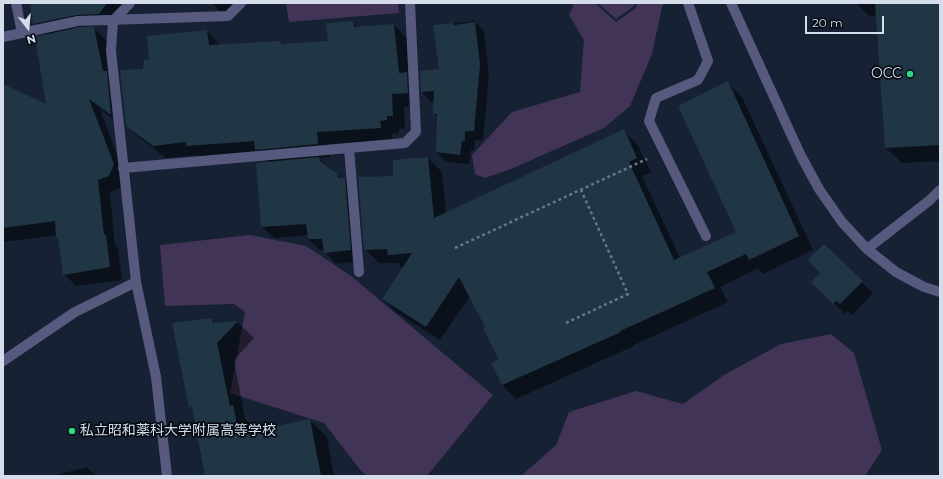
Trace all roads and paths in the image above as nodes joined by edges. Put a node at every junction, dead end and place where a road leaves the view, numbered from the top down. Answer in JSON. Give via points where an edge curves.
{"nodes":[{"id":1,"x":16,"y":3,"type":"edge"},
{"id":2,"x":130,"y":3,"type":"edge"},
{"id":3,"x":241,"y":3,"type":"edge"},
{"id":4,"x":410,"y":3,"type":"edge"},
{"id":5,"x":688,"y":3,"type":"edge"},
{"id":6,"x":731,"y":3,"type":"edge"},
{"id":7,"x":114,"y":21,"type":"junction"},
{"id":8,"x":22,"y":33,"type":"junction"},
{"id":9,"x":3,"y":37,"type":"edge"},
{"id":10,"x":349,"y":148,"type":"junction"},
{"id":11,"x":664,"y":152,"type":"junction"},
{"id":12,"x":123,"y":168,"type":"junction"},
{"id":13,"x":581,"y":190,"type":"junction"},
{"id":14,"x":940,"y":190,"type":"edge"},
{"id":15,"x":706,"y":236,"type":"dead end"},
{"id":16,"x":455,"y":248,"type":"dead end"},
{"id":17,"x":868,"y":249,"type":"junction"},
{"id":18,"x":359,"y":272,"type":"dead end"},
{"id":19,"x":136,"y":282,"type":"junction"},
{"id":20,"x":940,"y":292,"type":"edge"},
{"id":21,"x":566,"y":323,"type":"dead end"},
{"id":22,"x":3,"y":361,"type":"edge"},
{"id":23,"x":167,"y":476,"type":"edge"}],
"edges":[{"from":1,"to":8,"type":"street"},
{"from":2,"to":7,"type":"street"},
{"from":3,"to":7,"type":"street","via":[[228,16]]},
{"from":4,"to":10,"type":"street","via":[[416,132],[405,143]]},
{"from":5,"to":11,"type":"street","via":[[708,61],[698,80],[656,98],[649,121]]},
{"from":6,"to":17,"type":"street","via":[[818,189],[842,222]]},
{"from":7,"to":8,"type":"street","via":[[78,21]]},
{"from":7,"to":12,"type":"street","via":[[111,51]]},
{"from":8,"to":9,"type":"street"},
{"from":10,"to":12,"type":"street"},
{"from":10,"to":18,"type":"street"},
{"from":11,"to":13,"type":"path"},
{"from":11,"to":15,"type":"street"},
{"from":12,"to":19,"type":"street"},
{"from":13,"to":16,"type":"path"},
{"from":13,"to":21,"type":"path","via":[[628,294]]},
{"from":14,"to":17,"type":"street"},
{"from":17,"to":20,"type":"street","via":[[896,272],[924,287]]},
{"from":19,"to":22,"type":"street","via":[[75,312]]},
{"from":19,"to":23,"type":"street","via":[[156,377]]}]}
